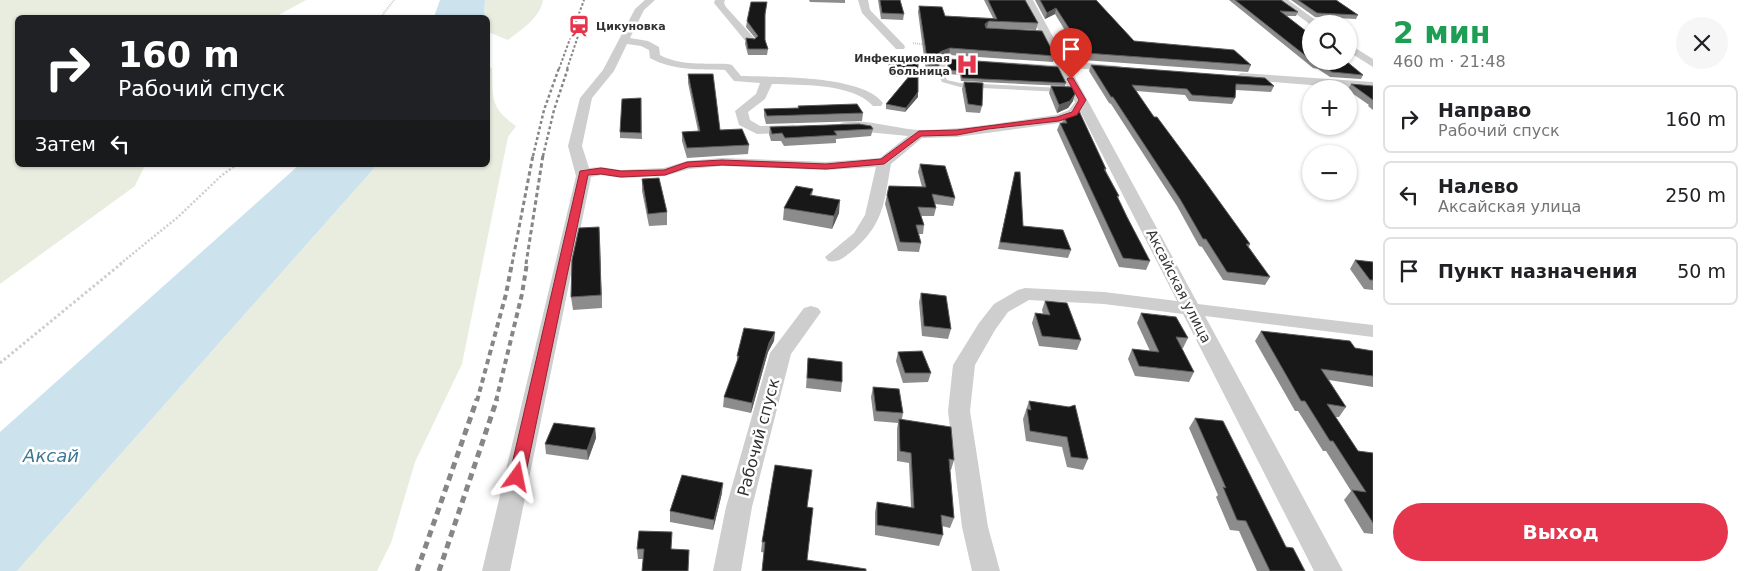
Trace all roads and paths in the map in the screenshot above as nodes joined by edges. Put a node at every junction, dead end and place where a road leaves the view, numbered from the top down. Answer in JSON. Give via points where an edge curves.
{"nodes":[{"id":1,"x":394,"y":0,"type":"edge"},
{"id":2,"x":650,"y":0,"type":"edge"},
{"id":3,"x":720,"y":0,"type":"edge"},
{"id":4,"x":861,"y":0,"type":"edge"},
{"id":5,"x":1028,"y":0,"type":"edge"},
{"id":6,"x":1282,"y":0,"type":"edge"},
{"id":7,"x":382,"y":15,"type":"edge"},
{"id":8,"x":1303,"y":15,"type":"edge"},
{"id":9,"x":909,"y":40,"type":"dead end"},
{"id":10,"x":624,"y":41,"type":"junction"},
{"id":11,"x":751,"y":42,"type":"edge"},
{"id":12,"x":935,"y":46,"type":"edge"},
{"id":13,"x":900,"y":47,"type":"dead end"},
{"id":14,"x":1357,"y":53,"type":"edge"},
{"id":15,"x":1373,"y":64,"type":"edge"},
{"id":16,"x":1063,"y":66,"type":"junction"},
{"id":17,"x":1130,"y":69,"type":"edge"},
{"id":18,"x":1227,"y":76,"type":"edge"},
{"id":19,"x":766,"y":80,"type":"junction"},
{"id":20,"x":1373,"y":86,"type":"edge"},
{"id":21,"x":1080,"y":95,"type":"junction"},
{"id":22,"x":877,"y":103,"type":"dead end"},
{"id":23,"x":829,"y":127,"type":"edge"},
{"id":24,"x":809,"y":128,"type":"edge"},
{"id":25,"x":919,"y":134,"type":"junction"},
{"id":26,"x":884,"y":162,"type":"junction"},
{"id":27,"x":233,"y":167,"type":"edge"},
{"id":28,"x":583,"y":172,"type":"junction"},
{"id":29,"x":834,"y":257,"type":"dead end"},
{"id":30,"x":1025,"y":294,"type":"joint"},
{"id":31,"x":1190,"y":308,"type":"junction"},
{"id":32,"x":811,"y":312,"type":"dead end"},
{"id":33,"x":1373,"y":331,"type":"edge"},
{"id":34,"x":0,"y":363,"type":"edge"},
{"id":35,"x":496,"y":571,"type":"edge"},
{"id":36,"x":727,"y":571,"type":"edge"},
{"id":37,"x":986,"y":571,"type":"edge"},
{"id":38,"x":1329,"y":571,"type":"edge"}],
"edges":[{"from":1,"to":7,"type":"path"},
{"from":2,"to":10,"type":"street","via":[[640,9]]},
{"from":3,"to":11,"type":"street","via":[[728,18],[740,25]]},
{"from":4,"to":13,"type":"street","via":[[865,11]]},
{"from":5,"to":16,"type":"street","name":"Аксайская улица","via":[[1041,34]]},
{"from":6,"to":8,"type":"street"},
{"from":9,"to":12,"type":"path"},
{"from":10,"to":19,"type":"street","via":[[644,43],[655,49],[654,56],[659,60],[728,67],[738,78]]},
{"from":10,"to":28,"type":"street","via":[[608,71],[586,98],[575,146]]},
{"from":14,"to":15,"type":"street"},
{"from":16,"to":17,"type":"street"},
{"from":16,"to":21,"type":"street","name":"Аксайская улица"},
{"from":16,"to":21,"type":"lane","via":[[949,59],[943,60],[942,76],[944,81],[960,85]]},
{"from":18,"to":20,"type":"street"},
{"from":19,"to":22,"type":"street","via":[[842,87],[868,95]]},
{"from":19,"to":24,"type":"street","via":[[761,96],[741,111],[744,122],[757,130]]},
{"from":21,"to":25,"type":"street","via":[[1074,113],[1059,119],[957,133]]},
{"from":21,"to":31,"type":"street","name":"Аксайская улица"},
{"from":23,"to":25,"type":"street","via":[[858,126]]},
{"from":25,"to":26,"type":"street"},
{"from":26,"to":28,"type":"street","via":[[826,166],[722,162],[687,165],[665,172]]},
{"from":26,"to":29,"type":"street","via":[[873,215],[860,236]]},
{"from":27,"to":34,"type":"path","via":[[178,217]]},
{"from":28,"to":35,"type":"street"},
{"from":30,"to":31,"type":"street","via":[[1104,298]]},
{"from":30,"to":37,"type":"street","via":[[1001,308],[964,365],[959,410],[975,528]]},
{"from":31,"to":33,"type":"street"},
{"from":31,"to":38,"type":"street","name":"Аксайская улица"},
{"from":32,"to":36,"type":"street","name":"Рабочий спуск","via":[[781,353],[739,507]]}]}
